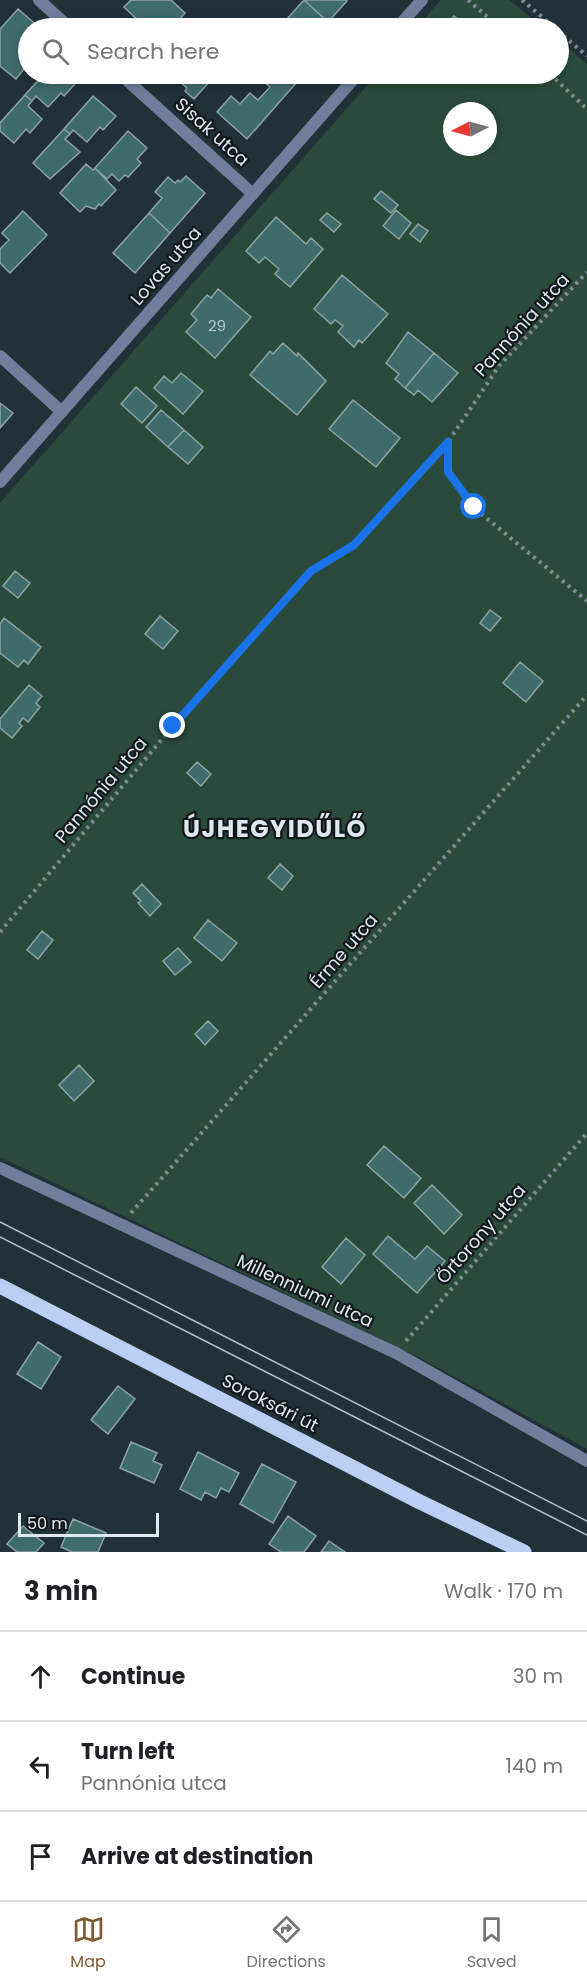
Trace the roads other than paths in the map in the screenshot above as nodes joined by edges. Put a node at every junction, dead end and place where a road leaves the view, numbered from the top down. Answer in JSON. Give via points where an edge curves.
{"nodes":[{"id":1,"x":39,"y":0,"type":"edge"},
{"id":2,"x":422,"y":0,"type":"edge"},
{"id":3,"x":59,"y":18,"type":"edge"},
{"id":4,"x":407,"y":18,"type":"edge"},
{"id":5,"x":131,"y":84,"type":"edge"},
{"id":6,"x":349,"y":84,"type":"edge"},
{"id":7,"x":253,"y":194,"type":"junction"},
{"id":8,"x":0,"y":356,"type":"edge"},
{"id":9,"x":62,"y":412,"type":"junction"},
{"id":10,"x":0,"y":482,"type":"edge"},
{"id":11,"x":0,"y":1168,"type":"edge"},
{"id":12,"x":0,"y":1286,"type":"edge"},
{"id":13,"x":587,"y":1461,"type":"edge"},
{"id":14,"x":524,"y":1552,"type":"edge"}],
"edges":[{"from":1,"to":3,"type":"street"},
{"from":2,"to":4,"type":"street"},
{"from":5,"to":7,"type":"street","name":"Sisak utca"},
{"from":6,"to":7,"type":"street","name":"Lovas utca"},
{"from":7,"to":9,"type":"street","name":"Lovas utca"},
{"from":8,"to":9,"type":"street"},
{"from":9,"to":10,"type":"street","name":"Lovas utca"},
{"from":11,"to":13,"type":"street","name":"Millenniumi utca","via":[[396,1353]]},
{"from":12,"to":14,"type":"main road","name":"Soroksári út"}]}
